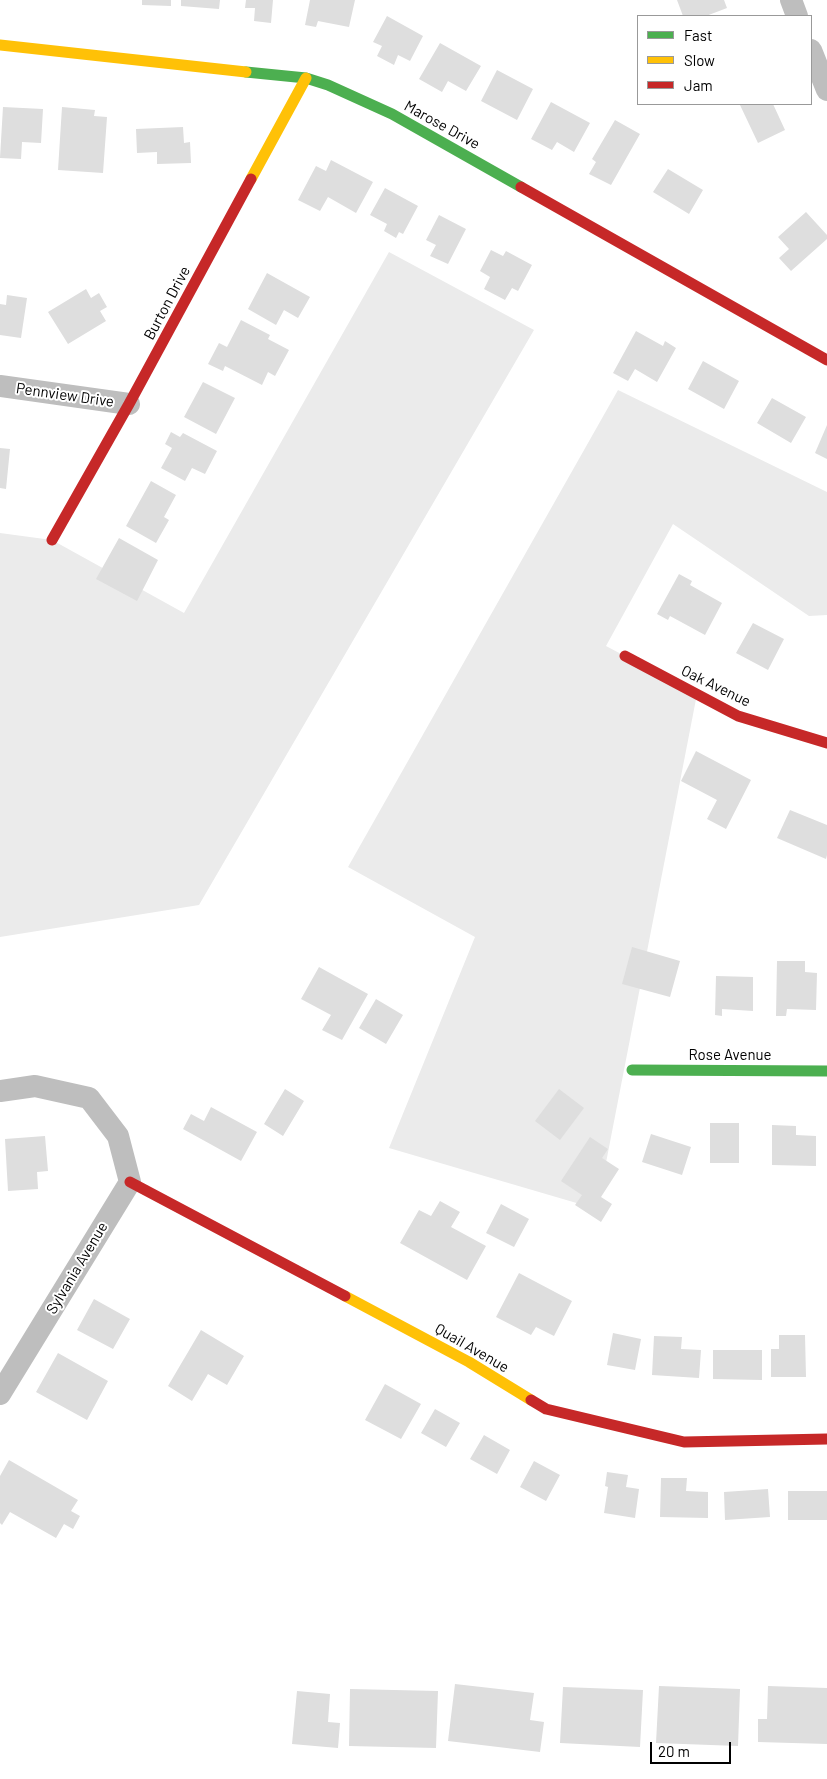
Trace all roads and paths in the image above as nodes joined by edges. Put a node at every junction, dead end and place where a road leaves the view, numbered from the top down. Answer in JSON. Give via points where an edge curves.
{"nodes":[{"id":1,"x":791,"y":0,"type":"edge"},
{"id":2,"x":797,"y":15,"type":"edge"},
{"id":3,"x":0,"y":45,"type":"edge"},
{"id":4,"x":812,"y":52,"type":"edge"},
{"id":5,"x":306,"y":78,"type":"junction"},
{"id":6,"x":827,"y":90,"type":"edge"},
{"id":7,"x":827,"y":360,"type":"edge"},
{"id":8,"x":0,"y":386,"type":"edge"},
{"id":9,"x":130,"y":404,"type":"junction"},
{"id":10,"x":52,"y":540,"type":"dead end"},
{"id":11,"x":625,"y":656,"type":"dead end"},
{"id":12,"x":827,"y":743,"type":"edge"},
{"id":13,"x":632,"y":1070,"type":"dead end"},
{"id":14,"x":827,"y":1071,"type":"edge"},
{"id":15,"x":0,"y":1091,"type":"edge"},
{"id":16,"x":130,"y":1182,"type":"junction"},
{"id":17,"x":0,"y":1394,"type":"edge"},
{"id":18,"x":827,"y":1439,"type":"edge"}],
"edges":[{"from":1,"to":2,"type":"street"},
{"from":3,"to":5,"type":"street","name":"Marose Drive"},
{"from":4,"to":6,"type":"street"},
{"from":5,"to":7,"type":"street","name":"Marose Drive","via":[[392,114]]},
{"from":5,"to":9,"type":"street","name":"Burton Drive"},
{"from":8,"to":9,"type":"street","name":"Pennview Drive"},
{"from":9,"to":10,"type":"street","name":"Burton Drive"},
{"from":11,"to":12,"type":"street","name":"Oak Avenue","via":[[738,716]]},
{"from":13,"to":14,"type":"street","name":"Rose Avenue"},
{"from":15,"to":16,"type":"street","via":[[35,1086],[89,1098],[118,1136]]},
{"from":16,"to":17,"type":"street","name":"Sylvania Avenue"},
{"from":16,"to":18,"type":"street","name":"Quail Avenue","via":[[469,1362],[546,1409],[684,1442]]}]}
